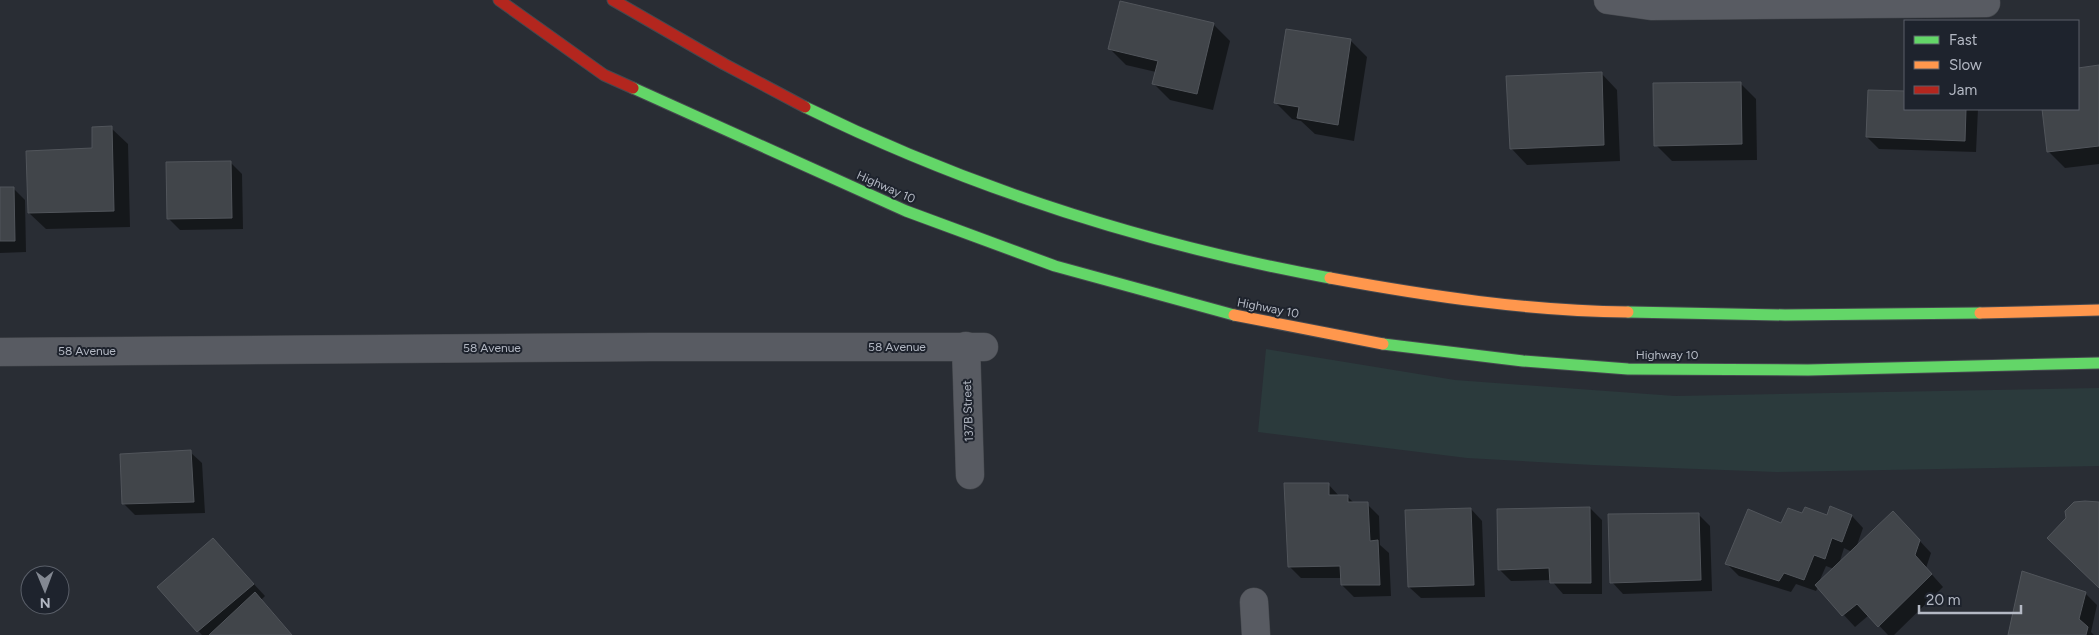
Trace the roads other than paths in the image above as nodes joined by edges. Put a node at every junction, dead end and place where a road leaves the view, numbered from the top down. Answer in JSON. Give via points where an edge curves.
{"nodes":[{"id":1,"x":499,"y":0,"type":"edge"},
{"id":2,"x":613,"y":0,"type":"edge"},
{"id":3,"x":1608,"y":0,"type":"edge"},
{"id":4,"x":1786,"y":2,"type":"edge"},
{"id":5,"x":1986,"y":3,"type":"dead end"},
{"id":6,"x":2099,"y":310,"type":"edge"},
{"id":7,"x":975,"y":347,"type":"joint"},
{"id":8,"x":0,"y":352,"type":"edge"},
{"id":9,"x":2099,"y":363,"type":"edge"},
{"id":10,"x":970,"y":475,"type":"dead end"},
{"id":11,"x":1254,"y":602,"type":"dead end"},
{"id":12,"x":1256,"y":635,"type":"edge"}],
"edges":[{"from":1,"to":9,"type":"highway","name":"Highway 10","via":[[604,75],[906,212],[1056,266],[1240,317],[1377,343],[1523,361],[1628,369],[1808,370]]},
{"from":2,"to":6,"type":"highway","via":[[760,84],[914,156],[1080,215],[1250,262],[1384,288],[1557,310],[1806,316]]},
{"from":3,"to":4,"type":"street","via":[[1652,6]]},
{"from":4,"to":5,"type":"street"},
{"from":7,"to":8,"type":"street","name":"58 Avenue"},
{"from":7,"to":10,"type":"street","name":"137B Street"},
{"from":11,"to":12,"type":"street"}]}
